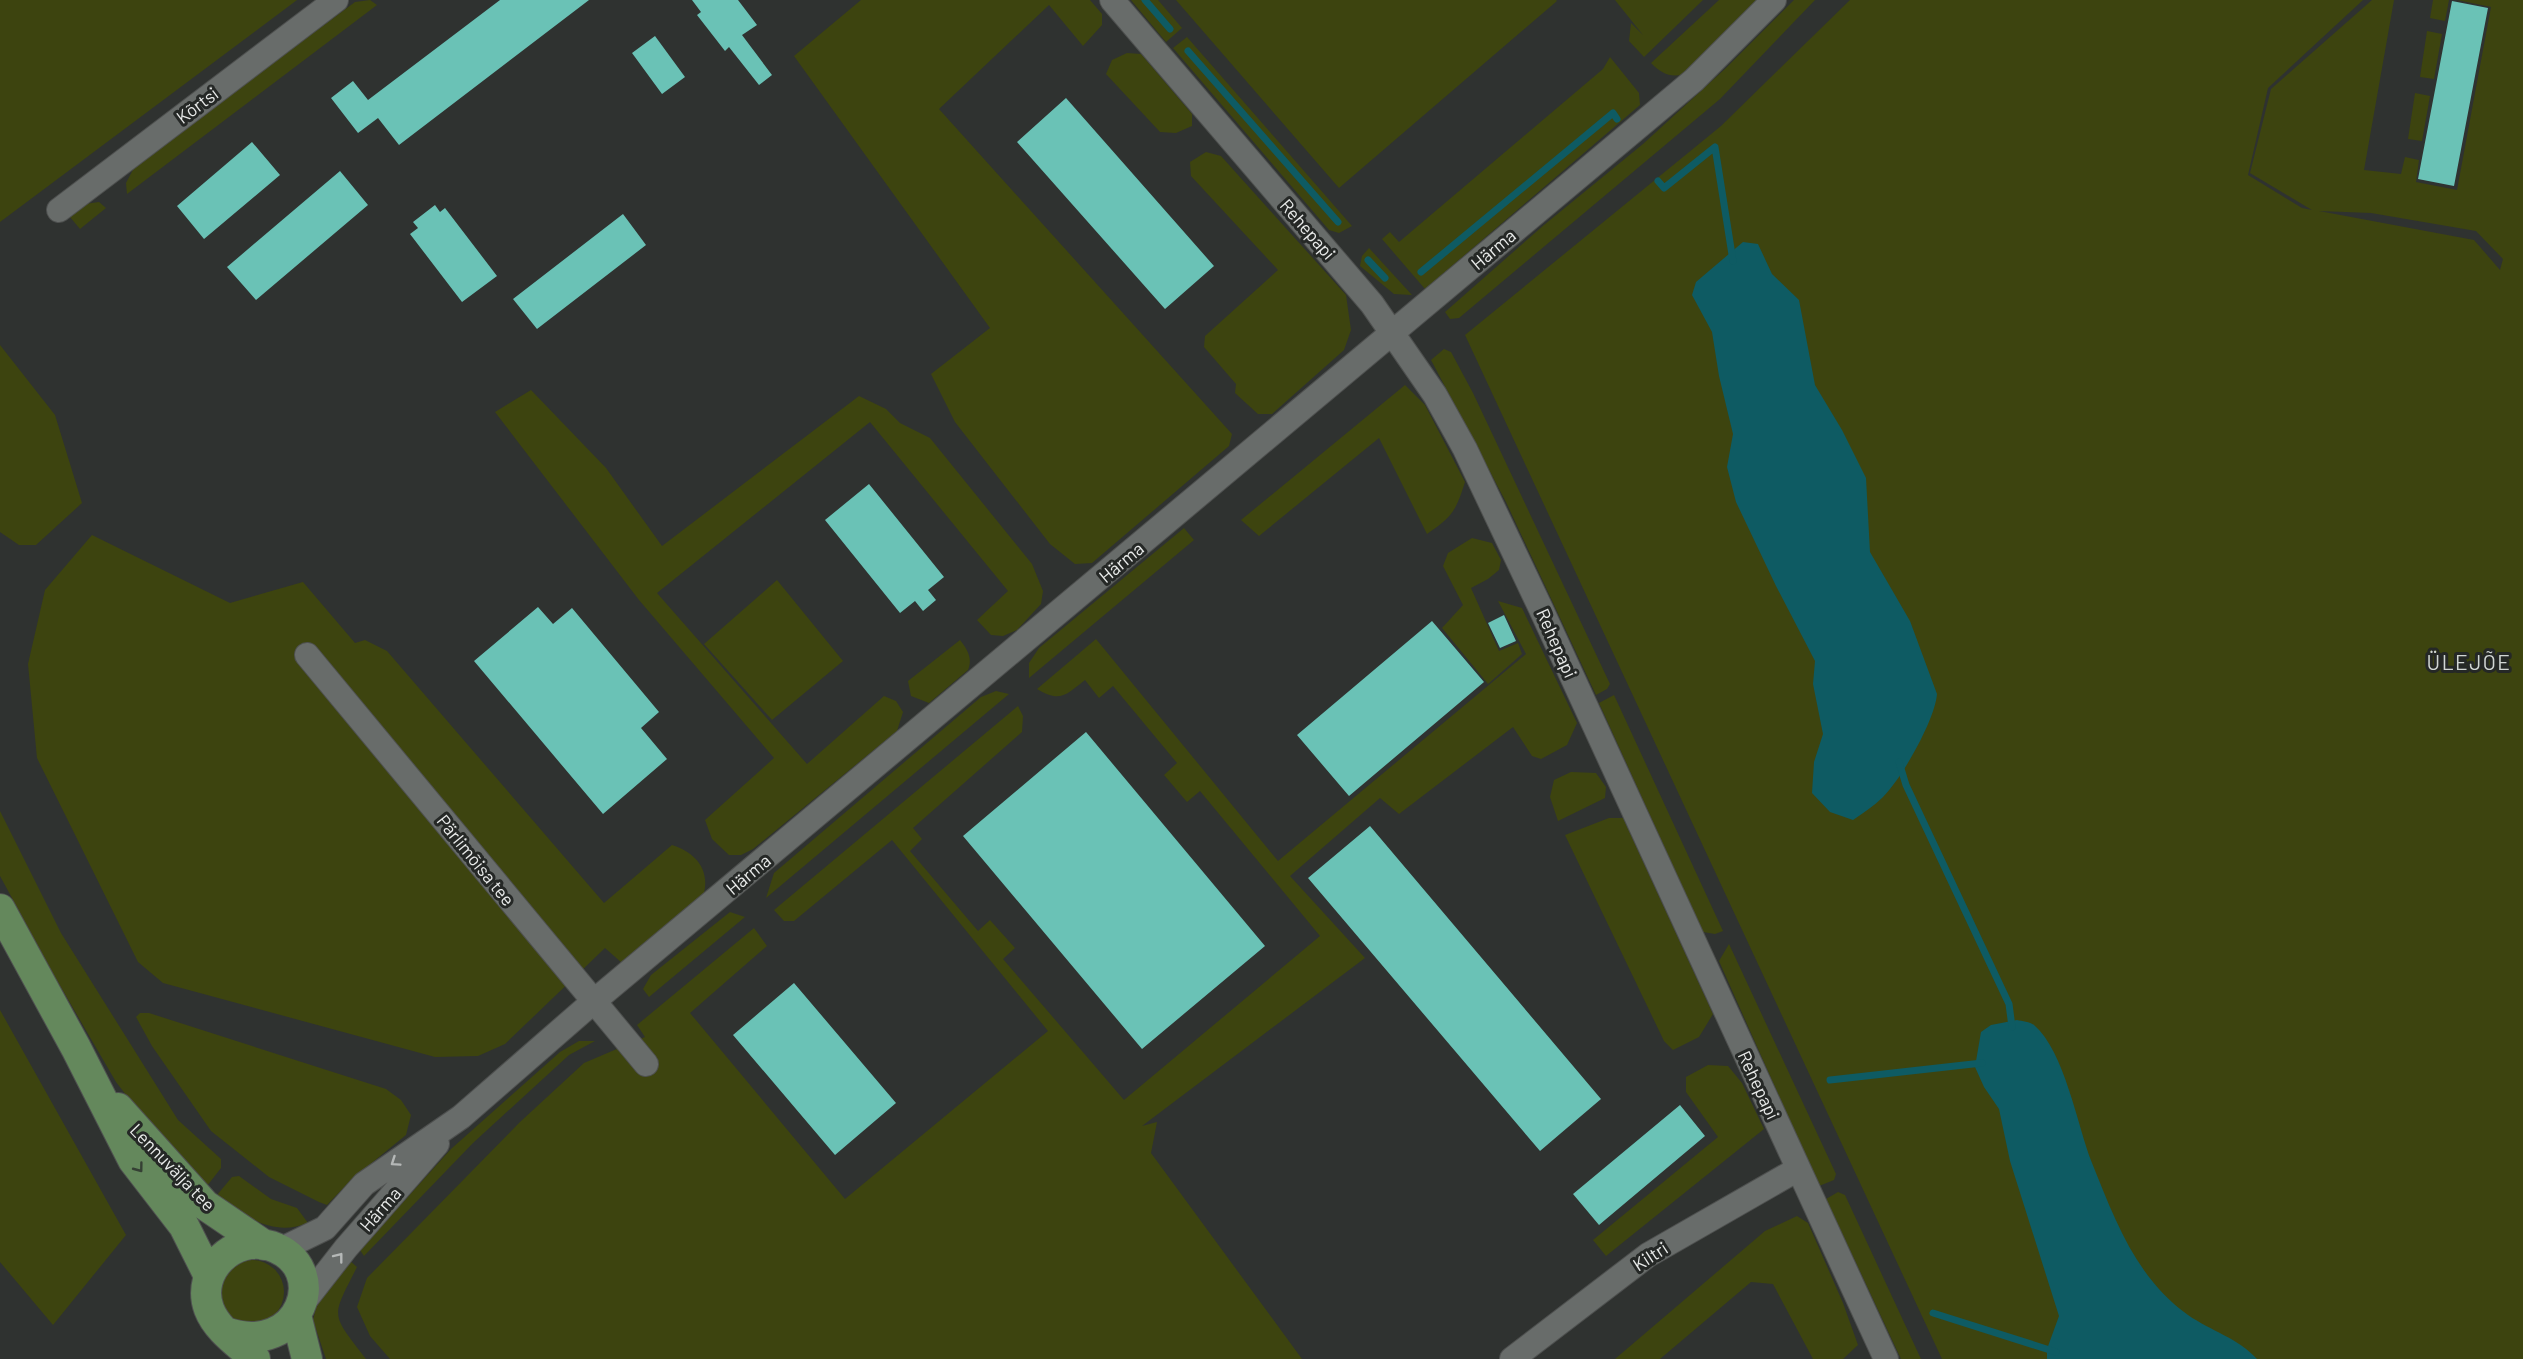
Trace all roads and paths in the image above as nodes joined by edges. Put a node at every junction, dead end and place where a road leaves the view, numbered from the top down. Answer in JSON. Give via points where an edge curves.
{"nodes":[{"id":1,"x":336,"y":0,"type":"edge"},
{"id":2,"x":1112,"y":0,"type":"edge"},
{"id":3,"x":1774,"y":0,"type":"edge"},
{"id":4,"x":59,"y":210,"type":"dead end"},
{"id":5,"x":1394,"y":332,"type":"junction"},
{"id":6,"x":307,"y":655,"type":"dead end"},
{"id":7,"x":0,"y":909,"type":"edge"},
{"id":8,"x":593,"y":1002,"type":"junction"},
{"id":9,"x":646,"y":1064,"type":"dead end"},
{"id":10,"x":92,"y":1079,"type":"junction"},
{"id":11,"x":461,"y":1117,"type":"junction"},
{"id":12,"x":1798,"y":1169,"type":"junction"},
{"id":13,"x":272,"y":1247,"type":"junction"},
{"id":14,"x":209,"y":1276,"type":"junction"},
{"id":15,"x":300,"y":1311,"type":"junction"},
{"id":16,"x":225,"y":1332,"type":"junction"},
{"id":17,"x":255,"y":1359,"type":"edge"},
{"id":18,"x":307,"y":1359,"type":"edge"},
{"id":19,"x":1512,"y":1359,"type":"edge"},
{"id":20,"x":1886,"y":1359,"type":"edge"}],
"edges":[{"from":1,"to":4,"type":"street","name":"Kõrtsi"},
{"from":2,"to":5,"type":"street","name":"Rehepapi"},
{"from":3,"to":5,"type":"street","name":"Härma","via":[[1694,80]]},
{"from":5,"to":8,"type":"street","name":"Härma"},
{"from":5,"to":12,"type":"street","name":"Rehepapi","via":[[1435,395],[1485,490]]},
{"from":6,"to":8,"type":"street","name":"Pärlimõisa tee"},
{"from":7,"to":10,"type":"main road","name":"Lennuvälja tee"},
{"from":8,"to":9,"type":"street","name":"Pärlimõisa tee"},
{"from":8,"to":11,"type":"street","name":"Härma"},
{"from":10,"to":13,"type":"main road","name":"Lennuvälja tee","via":[[205,1205]]},
{"from":10,"to":14,"type":"main road","name":"Lennuvälja tee","one_way":true,"via":[[133,1161],[184,1226]]},
{"from":11,"to":13,"type":"street","name":"Härma","one_way":true,"via":[[364,1184],[325,1228]]},
{"from":15,"to":11,"type":"street","name":"Härma","one_way":true,"via":[[346,1248]]},
{"from":12,"to":19,"type":"street","name":"Kiltri","via":[[1648,1255]]},
{"from":12,"to":20,"type":"street","name":"Rehepapi"},
{"from":13,"to":14,"type":"main road","via":[[237,1247],[220,1259]]},
{"from":13,"to":15,"type":"main road","name":"Lennuvälja tee","via":[[292,1260],[300,1273],[304,1288]]},
{"from":14,"to":16,"type":"main road","name":"Lennuvälja tee","via":[[209,1308]]},
{"from":15,"to":16,"type":"main road","via":[[286,1331],[272,1339],[256,1342]]},
{"from":15,"to":18,"type":"main road","name":"Lennuvälja tee"},
{"from":16,"to":17,"type":"main road","name":"Lennuvälja tee"}]}
